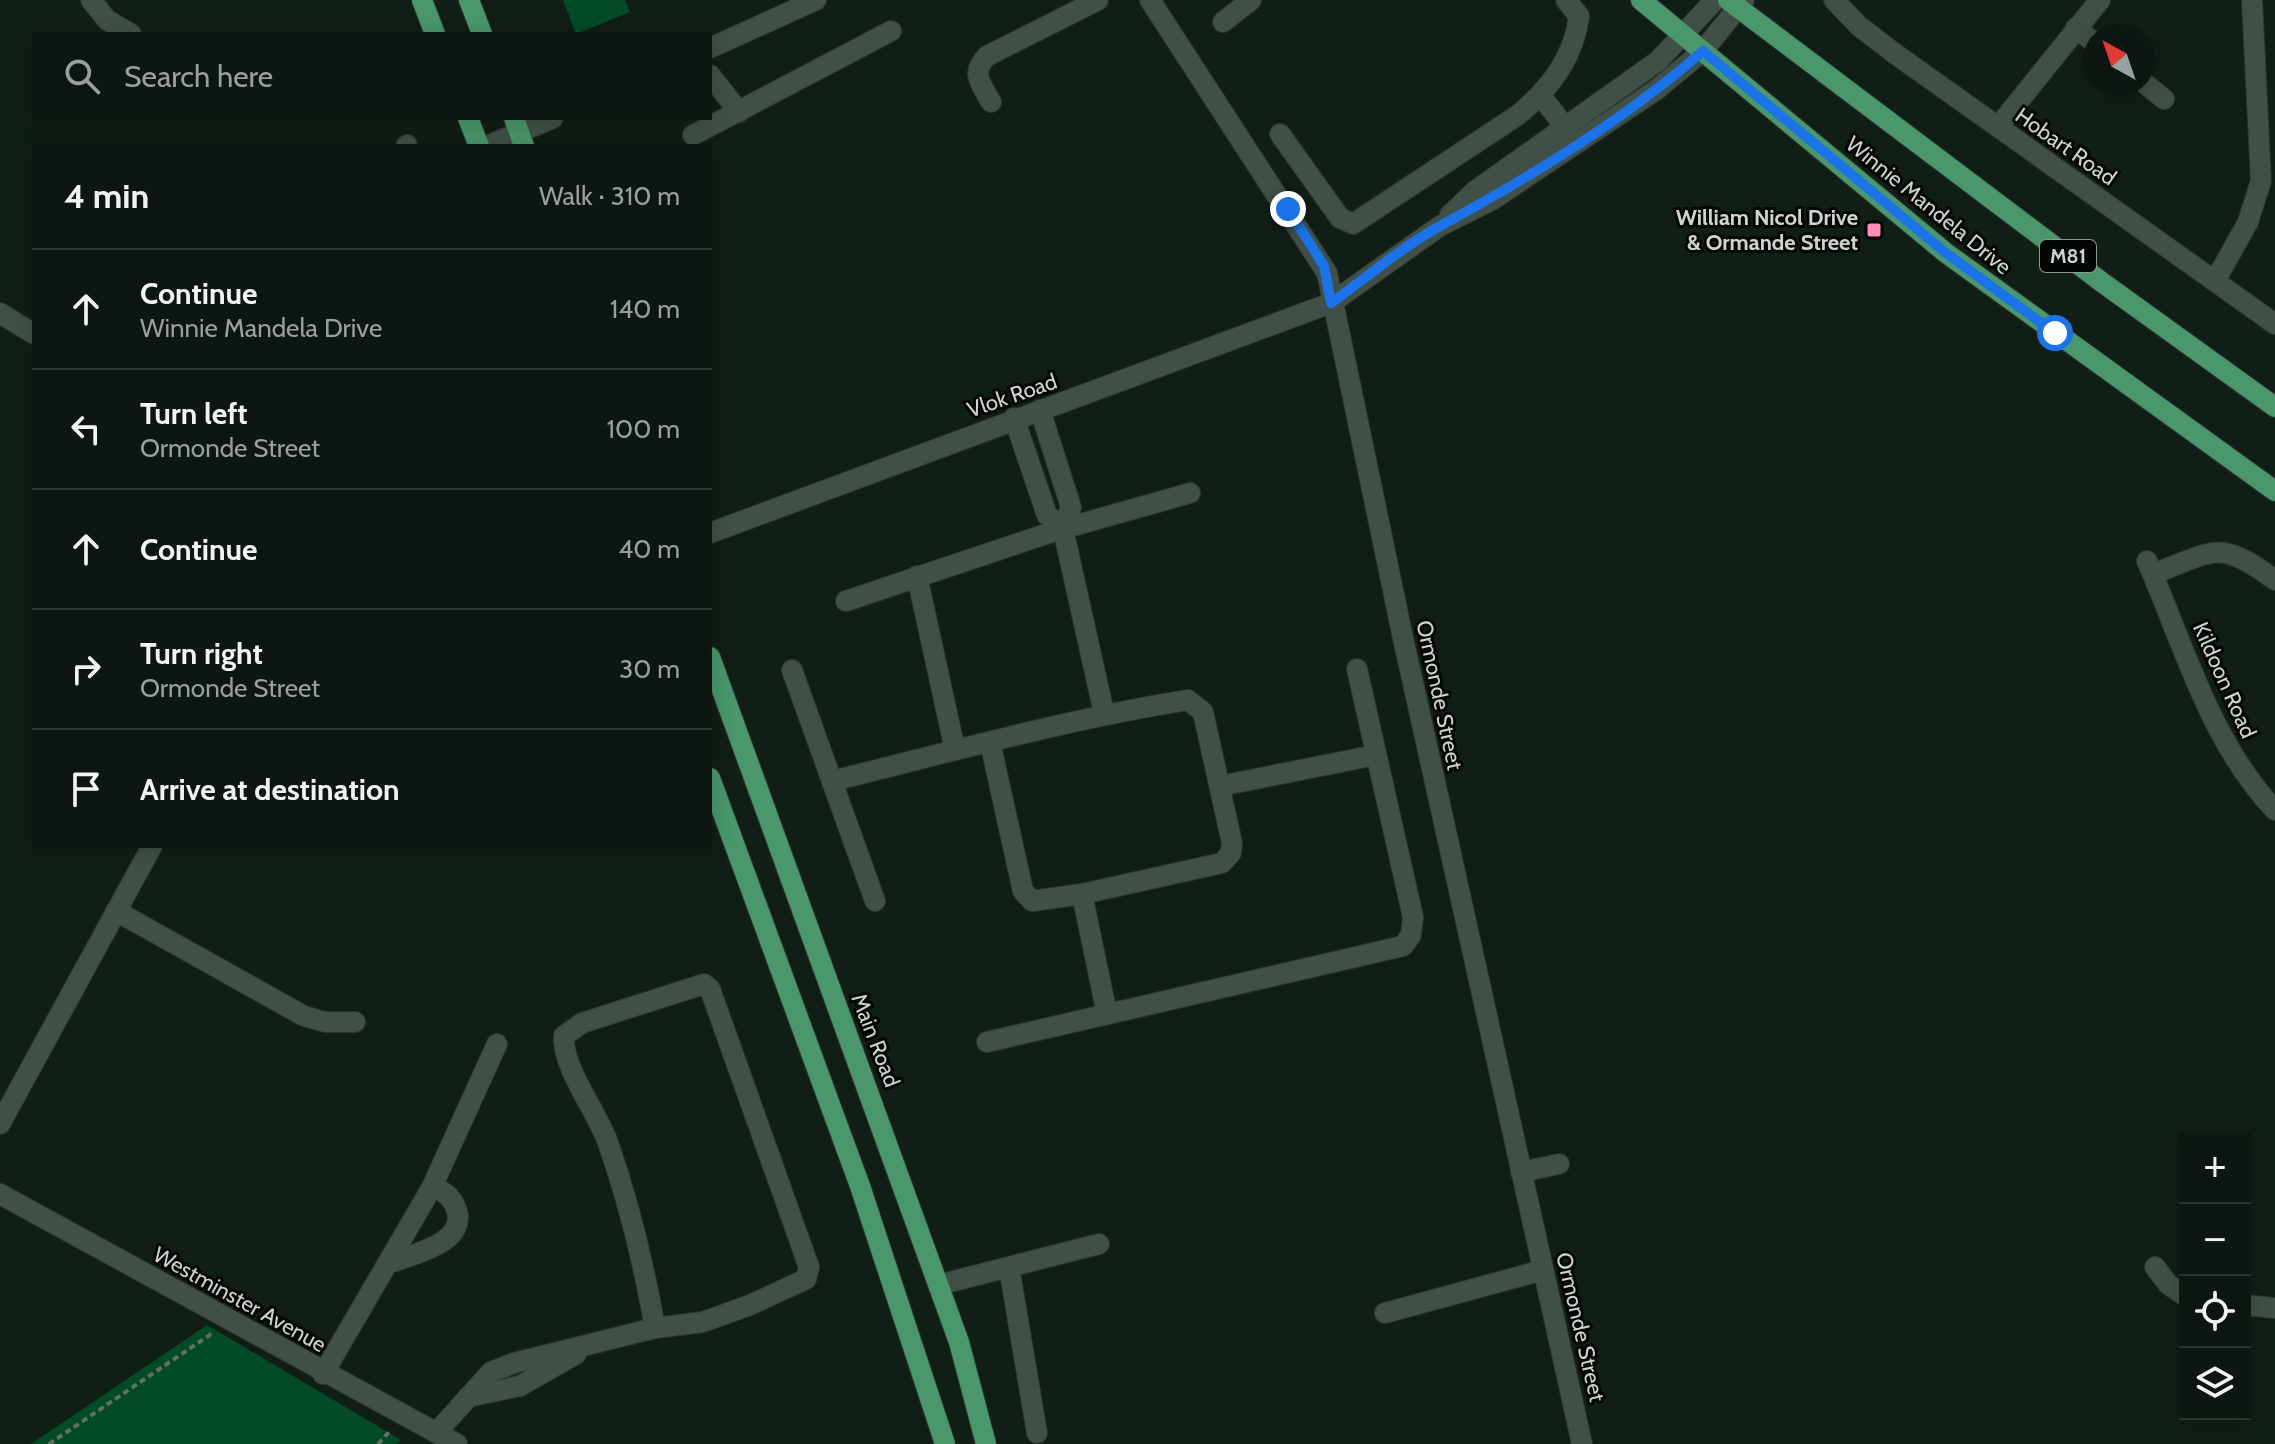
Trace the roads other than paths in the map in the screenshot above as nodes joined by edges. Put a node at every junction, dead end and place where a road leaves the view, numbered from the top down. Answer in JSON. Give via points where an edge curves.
{"nodes":[{"id":1,"x":91,"y":0,"type":"edge"},
{"id":2,"x":422,"y":0,"type":"edge"},
{"id":3,"x":469,"y":0,"type":"edge"},
{"id":4,"x":816,"y":0,"type":"edge"},
{"id":5,"x":1098,"y":0,"type":"edge"},
{"id":6,"x":1150,"y":0,"type":"edge"},
{"id":7,"x":1251,"y":0,"type":"edge"},
{"id":8,"x":1566,"y":0,"type":"edge"},
{"id":9,"x":1641,"y":0,"type":"edge"},
{"id":10,"x":1715,"y":0,"type":"edge"},
{"id":11,"x":1834,"y":0,"type":"edge"},
{"id":12,"x":2100,"y":0,"type":"edge"},
{"id":13,"x":2252,"y":0,"type":"edge"},
{"id":14,"x":1737,"y":3,"type":"edge"},
{"id":15,"x":1223,"y":22,"type":"dead end"},
{"id":16,"x":2076,"y":28,"type":"junction"},
{"id":17,"x":891,"y":31,"type":"dead end"},
{"id":18,"x":128,"y":32,"type":"edge"},
{"id":19,"x":434,"y":32,"type":"edge"},
{"id":20,"x":481,"y":32,"type":"edge"},
{"id":21,"x":2083,"y":34,"type":"edge"},
{"id":22,"x":1685,"y":36,"type":"junction"},
{"id":23,"x":712,"y":47,"type":"edge"},
{"id":24,"x":1703,"y":51,"type":"junction"},
{"id":25,"x":712,"y":78,"type":"edge"},
{"id":26,"x":2155,"y":92,"type":"edge"},
{"id":27,"x":1541,"y":96,"type":"junction"},
{"id":28,"x":2164,"y":99,"type":"dead end"},
{"id":29,"x":991,"y":102,"type":"dead end"},
{"id":30,"x":739,"y":112,"type":"junction"},
{"id":31,"x":1518,"y":115,"type":"junction"},
{"id":32,"x":469,"y":120,"type":"edge"},
{"id":33,"x":548,"y":120,"type":"edge"},
{"id":34,"x":1998,"y":127,"type":"junction"},
{"id":35,"x":519,"y":132,"type":"edge"},
{"id":36,"x":1280,"y":134,"type":"dead end"},
{"id":37,"x":693,"y":135,"type":"dead end"},
{"id":38,"x":1571,"y":136,"type":"junction"},
{"id":39,"x":478,"y":144,"type":"edge"},
{"id":40,"x":492,"y":144,"type":"edge"},
{"id":41,"x":1545,"y":153,"type":"junction"},
{"id":42,"x":2215,"y":281,"type":"junction"},
{"id":43,"x":1331,"y":303,"type":"junction"},
{"id":44,"x":0,"y":313,"type":"edge"},
{"id":45,"x":2275,"y":324,"type":"edge"},
{"id":46,"x":32,"y":333,"type":"edge"},
{"id":47,"x":2275,"y":407,"type":"edge"},
{"id":48,"x":1040,"y":410,"type":"junction"},
{"id":49,"x":1014,"y":418,"type":"junction"},
{"id":50,"x":2275,"y":491,"type":"edge"},
{"id":51,"x":1190,"y":493,"type":"dead end"},
{"id":52,"x":1063,"y":529,"type":"junction"},
{"id":53,"x":712,"y":532,"type":"edge"},
{"id":54,"x":917,"y":576,"type":"junction"},
{"id":55,"x":2275,"y":580,"type":"edge"},
{"id":56,"x":846,"y":601,"type":"dead end"},
{"id":57,"x":712,"y":663,"type":"edge"},
{"id":58,"x":1357,"y":669,"type":"dead end"},
{"id":59,"x":792,"y":670,"type":"dead end"},
{"id":60,"x":1104,"y":713,"type":"junction"},
{"id":61,"x":990,"y":742,"type":"junction"},
{"id":62,"x":955,"y":750,"type":"junction"},
{"id":63,"x":1376,"y":755,"type":"junction"},
{"id":64,"x":832,"y":781,"type":"junction"},
{"id":65,"x":712,"y":784,"type":"edge"},
{"id":66,"x":1220,"y":786,"type":"junction"},
{"id":67,"x":2275,"y":810,"type":"edge"},
{"id":68,"x":151,"y":848,"type":"edge"},
{"id":69,"x":1082,"y":894,"type":"junction"},
{"id":70,"x":875,"y":901,"type":"dead end"},
{"id":71,"x":116,"y":911,"type":"junction"},
{"id":72,"x":1107,"y":1014,"type":"junction"},
{"id":73,"x":355,"y":1022,"type":"dead end"},
{"id":74,"x":987,"y":1042,"type":"dead end"},
{"id":75,"x":497,"y":1044,"type":"dead end"},
{"id":76,"x":0,"y":1124,"type":"edge"},
{"id":77,"x":1559,"y":1164,"type":"dead end"},
{"id":78,"x":1521,"y":1172,"type":"junction"},
{"id":79,"x":432,"y":1187,"type":"junction"},
{"id":80,"x":0,"y":1194,"type":"edge"},
{"id":81,"x":1099,"y":1244,"type":"dead end"},
{"id":82,"x":387,"y":1264,"type":"junction"},
{"id":83,"x":1009,"y":1267,"type":"junction"},
{"id":84,"x":2155,"y":1267,"type":"dead end"},
{"id":85,"x":1543,"y":1270,"type":"junction"},
{"id":86,"x":938,"y":1285,"type":"junction"},
{"id":87,"x":2179,"y":1290,"type":"edge"},
{"id":88,"x":2251,"y":1306,"type":"edge"},
{"id":89,"x":2275,"y":1308,"type":"edge"},
{"id":90,"x":1385,"y":1313,"type":"dead end"},
{"id":91,"x":655,"y":1328,"type":"junction"},
{"id":92,"x":323,"y":1374,"type":"junction"},
{"id":93,"x":437,"y":1432,"type":"junction"},
{"id":94,"x":1037,"y":1433,"type":"dead end"},
{"id":95,"x":457,"y":1444,"type":"edge"},
{"id":96,"x":945,"y":1444,"type":"edge"},
{"id":97,"x":986,"y":1444,"type":"edge"},
{"id":98,"x":1582,"y":1444,"type":"edge"}],
"edges":[{"from":1,"to":18,"type":"street","via":[[107,20]]},
{"from":2,"to":19,"type":"main road"},
{"from":3,"to":20,"type":"main road"},
{"from":4,"to":23,"type":"street"},
{"from":5,"to":29,"type":"street","via":[[987,56],[976,76]]},
{"from":6,"to":43,"type":"street","name":"Ormonde Street","via":[[1324,266]]},
{"from":7,"to":15,"type":"street"},
{"from":8,"to":27,"type":"street","via":[[1579,16],[1575,45]]},
{"from":9,"to":22,"type":"main road","name":"Winnie Mandela Drive"},
{"from":10,"to":22,"type":"street"},
{"from":11,"to":34,"type":"street","name":"Hobart Road","via":[[1882,44]]},
{"from":12,"to":16,"type":"street"},
{"from":13,"to":42,"type":"street","via":[[2261,181],[2248,222]]},
{"from":14,"to":24,"type":"street"},
{"from":14,"to":47,"type":"main road","name":"Winnie Mandela Drive","number":"M81","via":[[2103,283]]},
{"from":16,"to":21,"type":"street"},
{"from":16,"to":34,"type":"street"},
{"from":17,"to":30,"type":"street"},
{"from":22,"to":24,"type":"main road","name":"Winnie Mandela Drive"},
{"from":22,"to":38,"type":"street"},
{"from":24,"to":38,"type":"street","via":[[1656,90]]},
{"from":24,"to":50,"type":"main road","name":"Winnie Mandela Drive","via":[[1946,253]]},
{"from":25,"to":30,"type":"street"},
{"from":26,"to":28,"type":"street"},
{"from":27,"to":31,"type":"street"},
{"from":27,"to":38,"type":"street"},
{"from":30,"to":37,"type":"street"},
{"from":31,"to":36,"type":"street","via":[[1353,224],[1340,218]]},
{"from":31,"to":41,"type":"street"},
{"from":32,"to":39,"type":"main road"},
{"from":33,"to":35,"type":"street"},
{"from":34,"to":42,"type":"street","name":"Hobart Road"},
{"from":35,"to":40,"type":"street"},
{"from":38,"to":41,"type":"street"},
{"from":41,"to":43,"type":"street","name":"Vlok Road","via":[[1475,191],[1440,226]]},
{"from":42,"to":45,"type":"street","name":"Hobart Road"},
{"from":43,"to":48,"type":"street","name":"Vlok Road"},
{"from":43,"to":78,"type":"street","name":"Ormonde Street"},
{"from":44,"to":46,"type":"street"},
{"from":48,"to":49,"type":"street","name":"Vlok Road"},
{"from":48,"to":52,"type":"street","via":[[1071,507]]},
{"from":49,"to":52,"type":"street","via":[[1047,515]]},
{"from":49,"to":53,"type":"street","name":"Vlok Road"},
{"from":51,"to":52,"type":"street"},
{"from":52,"to":54,"type":"street"},
{"from":52,"to":60,"type":"street"},
{"from":54,"to":56,"type":"street"},
{"from":54,"to":62,"type":"street"},
{"from":55,"to":67,"type":"street","name":"Kildoon Road","via":[[2229,551],[2150,568],[2225,743]]},
{"from":57,"to":86,"type":"main road","name":"Main Road"},
{"from":58,"to":63,"type":"street"},
{"from":59,"to":64,"type":"street"},
{"from":60,"to":61,"type":"street"},
{"from":60,"to":66,"type":"street","via":[[1193,701],[1203,712]]},
{"from":61,"to":62,"type":"street"},
{"from":61,"to":69,"type":"street","via":[[1023,891],[1036,902]]},
{"from":62,"to":64,"type":"street"},
{"from":63,"to":66,"type":"street"},
{"from":63,"to":72,"type":"street","via":[[1413,917],[1403,946]]},
{"from":64,"to":70,"type":"street"},
{"from":65,"to":96,"type":"main road","via":[[900,1301]]},
{"from":66,"to":69,"type":"street","via":[[1232,843],[1226,860]]},
{"from":68,"to":71,"type":"street"},
{"from":69,"to":72,"type":"street"},
{"from":71,"to":73,"type":"street","via":[[304,1016]]},
{"from":71,"to":76,"type":"street"},
{"from":72,"to":74,"type":"street"},
{"from":75,"to":79,"type":"street"},
{"from":77,"to":78,"type":"street"},
{"from":78,"to":85,"type":"street","name":"Ormonde Street"},
{"from":79,"to":82,"type":"street"},
{"from":79,"to":82,"type":"street","via":[[455,1204],[458,1218],[452,1233],[441,1244]]},
{"from":80,"to":92,"type":"street","name":"Westminster Avenue"},
{"from":81,"to":83,"type":"street"},
{"from":82,"to":92,"type":"street"},
{"from":83,"to":86,"type":"street"},
{"from":83,"to":94,"type":"street"},
{"from":84,"to":87,"type":"street"},
{"from":85,"to":90,"type":"street"},
{"from":85,"to":98,"type":"street","name":"Ormonde Street"},
{"from":86,"to":97,"type":"main road","name":"Main Road"},
{"from":88,"to":89,"type":"street"},
{"from":91,"to":91,"type":"street","via":[[609,1147],[566,1054],[564,1036],[582,1023],[704,984],[809,1272],[797,1284],[717,1317]]},
{"from":91,"to":93,"type":"street","via":[[586,1347],[520,1386],[468,1397]]},
{"from":92,"to":93,"type":"street","name":"Westminster Avenue"},
{"from":93,"to":95,"type":"street","name":"Westminster Avenue"}]}
